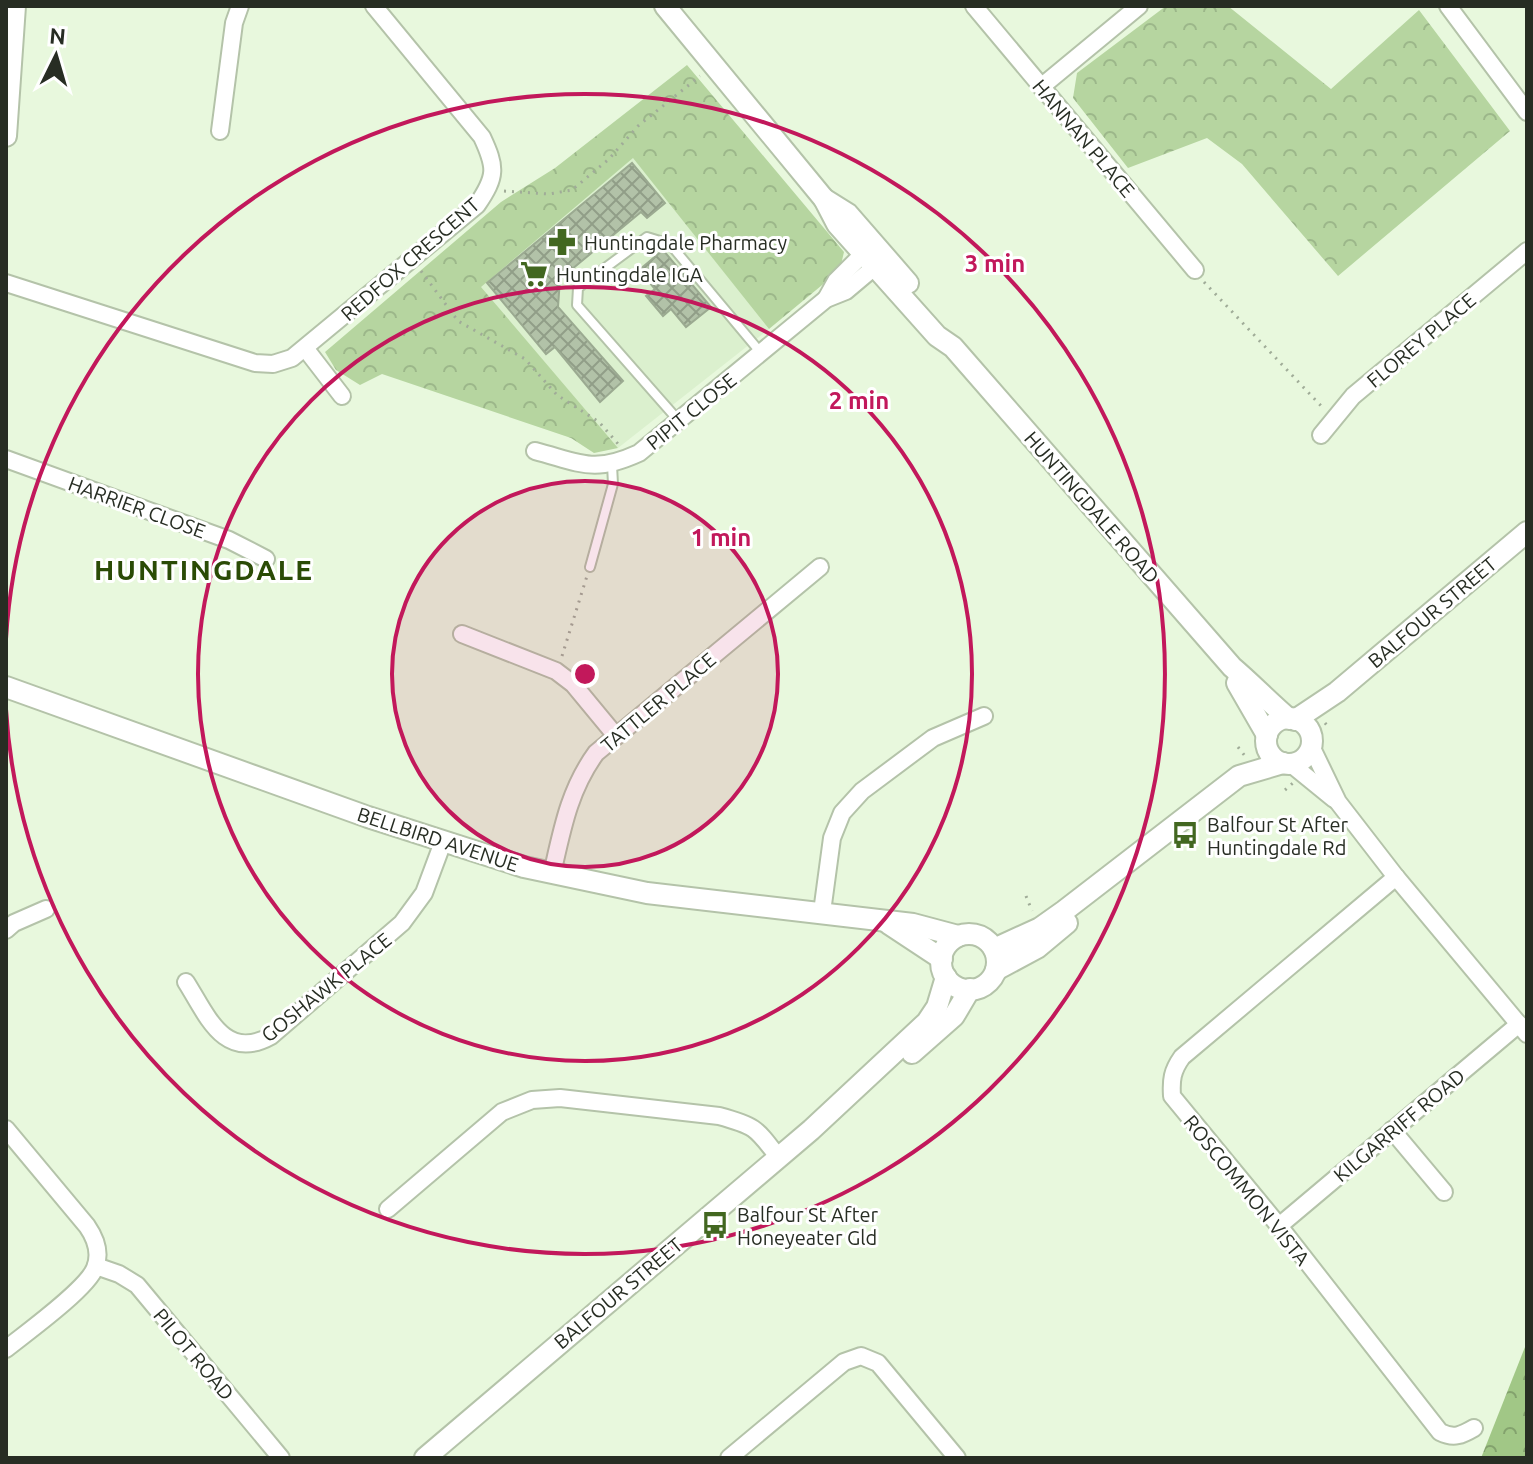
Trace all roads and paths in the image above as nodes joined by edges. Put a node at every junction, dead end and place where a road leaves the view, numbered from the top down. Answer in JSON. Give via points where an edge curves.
{"nodes":[{"id":1,"x":15,"y":6,"type":"edge"},
{"id":2,"x":240,"y":6,"type":"edge"},
{"id":3,"x":374,"y":6,"type":"edge"},
{"id":4,"x":665,"y":6,"type":"edge"},
{"id":5,"x":974,"y":6,"type":"edge"},
{"id":6,"x":1139,"y":6,"type":"edge"},
{"id":7,"x":1448,"y":6,"type":"edge"},
{"id":8,"x":715,"y":64,"type":"junction"},
{"id":9,"x":1041,"y":87,"type":"junction"},
{"id":10,"x":1527,"y":112,"type":"edge"},
{"id":11,"x":7,"y":127,"type":"edge"},
{"id":12,"x":220,"y":131,"type":"dead end"},
{"id":13,"x":490,"y":186,"type":"junction"},
{"id":14,"x":1527,"y":251,"type":"edge"},
{"id":15,"x":874,"y":255,"type":"junction"},
{"id":16,"x":412,"y":259,"type":"junction"},
{"id":17,"x":1195,"y":270,"type":"joint"},
{"id":18,"x":6,"y":283,"type":"edge"},
{"id":19,"x":305,"y":348,"type":"junction"},
{"id":20,"x":762,"y":354,"type":"junction"},
{"id":21,"x":342,"y":396,"type":"dead end"},
{"id":22,"x":1334,"y":419,"type":"junction"},
{"id":23,"x":678,"y":421,"type":"junction"},
{"id":24,"x":1321,"y":435,"type":"dead end"},
{"id":25,"x":535,"y":451,"type":"dead end"},
{"id":26,"x":6,"y":459,"type":"edge"},
{"id":27,"x":620,"y":462,"type":"junction"},
{"id":28,"x":1527,"y":532,"type":"edge"},
{"id":29,"x":266,"y":559,"type":"dead end"},
{"id":30,"x":590,"y":567,"type":"joint"},
{"id":31,"x":820,"y":567,"type":"dead end"},
{"id":32,"x":462,"y":634,"type":"dead end"},
{"id":33,"x":1232,"y":667,"type":"junction"},
{"id":34,"x":556,"y":671,"type":"junction"},
{"id":35,"x":6,"y":687,"type":"edge"},
{"id":36,"x":1337,"y":692,"type":"junction"},
{"id":37,"x":984,"y":716,"type":"dead end"},
{"id":38,"x":1292,"y":719,"type":"junction"},
{"id":39,"x":616,"y":736,"type":"junction"},
{"id":40,"x":1266,"y":737,"type":"junction"},
{"id":41,"x":1311,"y":742,"type":"junction"},
{"id":42,"x":1287,"y":764,"type":"junction"},
{"id":43,"x":1239,"y":776,"type":"junction"},
{"id":44,"x":1338,"y":802,"type":"junction"},
{"id":45,"x":443,"y":842,"type":"junction"},
{"id":46,"x":1149,"y":847,"type":"junction"},
{"id":47,"x":552,"y":874,"type":"junction"},
{"id":48,"x":1396,"y":877,"type":"junction"},
{"id":49,"x":46,"y":909,"type":"dead end"},
{"id":50,"x":822,"y":912,"type":"junction"},
{"id":51,"x":886,"y":922,"type":"junction"},
{"id":52,"x":6,"y":930,"type":"edge"},
{"id":53,"x":958,"y":936,"type":"junction"},
{"id":54,"x":994,"y":949,"type":"junction"},
{"id":55,"x":944,"y":968,"type":"junction"},
{"id":56,"x":996,"y":970,"type":"junction"},
{"id":57,"x":186,"y":982,"type":"dead end"},
{"id":58,"x":970,"y":989,"type":"junction"},
{"id":59,"x":1523,"y":1029,"type":"edge"},
{"id":60,"x":6,"y":1129,"type":"edge"},
{"id":61,"x":811,"y":1130,"type":"junction"},
{"id":62,"x":1392,"y":1130,"type":"junction"},
{"id":63,"x":779,"y":1158,"type":"junction"},
{"id":64,"x":1444,"y":1192,"type":"dead end"},
{"id":65,"x":388,"y":1209,"type":"dead end"},
{"id":66,"x":1279,"y":1226,"type":"junction"},
{"id":67,"x":96,"y":1266,"type":"junction"},
{"id":68,"x":6,"y":1349,"type":"edge"},
{"id":69,"x":1474,"y":1428,"type":"dead end"},
{"id":70,"x":281,"y":1458,"type":"edge"},
{"id":71,"x":425,"y":1458,"type":"edge"},
{"id":72,"x":729,"y":1458,"type":"edge"},
{"id":73,"x":957,"y":1458,"type":"edge"}],
"edges":[{"from":1,"to":11,"type":"street"},
{"from":2,"to":12,"type":"street"},
{"from":3,"to":13,"type":"street","name":"REDFOX CRESCENT","via":[[482,137],[493,161]]},
{"from":4,"to":8,"type":"street","name":"HUNTINGDALE ROAD"},
{"from":5,"to":9,"type":"street","name":"HANNAN PLACE"},
{"from":6,"to":9,"type":"street"},
{"from":7,"to":10,"type":"street"},
{"from":8,"to":13,"type":"path","via":[[638,126],[572,190],[507,192]]},
{"from":8,"to":15,"type":"street","name":"HUNTINGDALE ROAD","via":[[824,199],[837,224]]},
{"from":9,"to":17,"type":"street","name":"HANNAN PLACE"},
{"from":13,"to":16,"type":"street","name":"REDFOX CRESCENT","via":[[477,205]]},
{"from":14,"to":22,"type":"street","name":"FLOREY PLACE","via":[[1353,396]]},
{"from":15,"to":20,"type":"street","name":"PIPIT CLOSE","via":[[846,291],[826,299]]},
{"from":15,"to":33,"type":"street","name":"HUNTINGDALE ROAD","via":[[937,336],[953,347]]},
{"from":16,"to":19,"type":"street","name":"REDFOX CRESCENT"},
{"from":16,"to":27,"type":"path","via":[[458,321],[525,359],[557,395],[608,430]]},
{"from":17,"to":22,"type":"path"},
{"from":18,"to":19,"type":"street","name":"REDFOX CRESCENT","via":[[255,363],[283,361]]},
{"from":19,"to":21,"type":"street"},
{"from":20,"to":23,"type":"street","name":"PIPIT CLOSE"},
{"from":20,"to":23,"type":"lane","via":[[662,240],[647,237],[578,288],[577,305]]},
{"from":22,"to":24,"type":"street","name":"FLOREY PLACE"},
{"from":23,"to":27,"type":"street","name":"PIPIT CLOSE"},
{"from":25,"to":27,"type":"street","via":[[592,467]]},
{"from":26,"to":29,"type":"street","name":"HARRIER CLOSE","via":[[229,540]]},
{"from":27,"to":30,"type":"lane"},
{"from":28,"to":36,"type":"street","name":"BALFOUR STREET"},
{"from":30,"to":34,"type":"path"},
{"from":31,"to":39,"type":"street","name":"TATTLER PLACE"},
{"from":32,"to":34,"type":"street"},
{"from":33,"to":38,"type":"street","name":"HUNTINGDALE ROAD"},
{"from":33,"to":40,"type":"street","name":"HUNTINGDALE ROAD"},
{"from":34,"to":39,"type":"street"},
{"from":35,"to":45,"type":"street","name":"BELLBIRD AVENUE"},
{"from":36,"to":38,"type":"street","name":"BALFOUR STREET"},
{"from":36,"to":41,"type":"street","name":"BALFOUR STREET"},
{"from":37,"to":50,"type":"street","via":[[933,738],[862,791],[842,813],[832,838]]},
{"from":38,"to":40,"type":"street","via":[[1278,721]]},
{"from":38,"to":41,"type":"street","via":[[1306,727]]},
{"from":39,"to":47,"type":"street","name":"TATTLER PLACE","via":[[581,773],[568,802]]},
{"from":40,"to":42,"type":"street","via":[[1270,755]]},
{"from":40,"to":43,"type":"street","name":"BALFOUR STREET"},
{"from":41,"to":42,"type":"street","via":[[1304,759]]},
{"from":41,"to":44,"type":"street"},
{"from":42,"to":43,"type":"street","name":"BALFOUR STREET"},
{"from":42,"to":44,"type":"street"},
{"from":43,"to":46,"type":"street","name":"BALFOUR STREET"},
{"from":44,"to":48,"type":"street"},
{"from":45,"to":47,"type":"street","name":"BELLBIRD AVENUE"},
{"from":45,"to":57,"type":"street","name":"GOSHAWK PLACE","via":[[424,893],[402,923],[257,1044],[242,1045],[216,1029]]},
{"from":46,"to":54,"type":"street","name":"BALFOUR STREET","via":[[1040,928]]},
{"from":46,"to":56,"type":"street","name":"BALFOUR STREET","via":[[1047,940]]},
{"from":47,"to":50,"type":"street","name":"BELLBIRD AVENUE","via":[[647,893]]},
{"from":48,"to":59,"type":"street"},
{"from":48,"to":66,"type":"street","name":"ROSCOMMON VISTA","via":[[1174,1068],[1172,1096]]},
{"from":49,"to":52,"type":"street"},
{"from":50,"to":51,"type":"street","name":"BELLBIRD AVENUE"},
{"from":51,"to":53,"type":"street","name":"BELLBIRD AVENUE"},
{"from":51,"to":55,"type":"street","name":"BELLBIRD AVENUE"},
{"from":53,"to":54,"type":"street","via":[[974,935]]},
{"from":53,"to":55,"type":"street","name":"BALFOUR STREET","via":[[947,945]]},
{"from":54,"to":56,"type":"street"},
{"from":55,"to":58,"type":"street","via":[[953,984]]},
{"from":55,"to":61,"type":"street","name":"BALFOUR STREET","via":[[937,1007],[927,1022]]},
{"from":56,"to":58,"type":"street","name":"BALFOUR STREET","via":[[986,984]]},
{"from":58,"to":61,"type":"street","name":"BALFOUR STREET","via":[[945,1025],[857,1100]]},
{"from":59,"to":62,"type":"street","name":"KILGARRIFF ROAD"},
{"from":60,"to":67,"type":"street","via":[[87,1226],[97,1246]]},
{"from":61,"to":63,"type":"street","name":"BALFOUR STREET"},
{"from":62,"to":64,"type":"street"},
{"from":62,"to":66,"type":"street","name":"KILGARRIFF ROAD"},
{"from":63,"to":65,"type":"street","via":[[758,1130],[719,1116],[560,1098],[532,1100],[502,1112]]},
{"from":63,"to":71,"type":"street","name":"BALFOUR STREET"},
{"from":66,"to":69,"type":"street","name":"ROSCOMMON VISTA","via":[[1440,1432],[1460,1436]]},
{"from":67,"to":68,"type":"street","via":[[85,1282]]},
{"from":67,"to":70,"type":"street","name":"PILOT ROAD","via":[[137,1285]]},
{"from":72,"to":73,"type":"street","via":[[844,1362],[861,1356],[878,1363]]}]}
